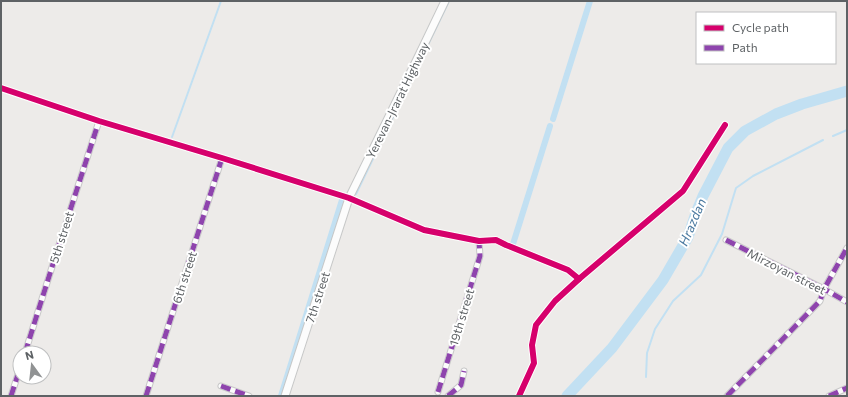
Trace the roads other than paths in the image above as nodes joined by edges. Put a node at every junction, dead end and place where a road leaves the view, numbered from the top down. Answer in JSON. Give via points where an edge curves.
{"nodes":[{"id":1,"x":445,"y":1,"type":"edge"},
{"id":2,"x":1,"y":88,"type":"edge"},
{"id":3,"x":99,"y":121,"type":"junction"},
{"id":4,"x":725,"y":125,"type":"dead end"},
{"id":5,"x":222,"y":158,"type":"junction"},
{"id":6,"x":349,"y":198,"type":"junction"},
{"id":7,"x":726,"y":240,"type":"dead end"},
{"id":8,"x":479,"y":241,"type":"junction"},
{"id":9,"x":847,"y":248,"type":"edge"},
{"id":10,"x":579,"y":279,"type":"junction"},
{"id":11,"x":824,"y":289,"type":"junction"},
{"id":12,"x":847,"y":302,"type":"edge"},
{"id":13,"x":27,"y":345,"type":"edge"},
{"id":14,"x":464,"y":371,"type":"dead end"},
{"id":15,"x":15,"y":385,"type":"edge"},
{"id":16,"x":221,"y":386,"type":"dead end"},
{"id":17,"x":847,"y":388,"type":"edge"},
{"id":18,"x":438,"y":392,"type":"dead end"},
{"id":19,"x":11,"y":396,"type":"edge"},
{"id":20,"x":146,"y":396,"type":"edge"},
{"id":21,"x":249,"y":396,"type":"edge"},
{"id":22,"x":285,"y":396,"type":"edge"},
{"id":23,"x":448,"y":396,"type":"edge"},
{"id":24,"x":519,"y":396,"type":"edge"},
{"id":25,"x":727,"y":396,"type":"edge"},
{"id":26,"x":829,"y":396,"type":"edge"}],
"edges":[{"from":1,"to":6,"type":"main road","name":"Yerevan-Jrarat Highway"},
{"from":2,"to":3,"type":"street"},
{"from":3,"to":5,"type":"street"},
{"from":3,"to":13,"type":"street","name":"5th street"},
{"from":4,"to":10,"type":"street","via":[[683,191]]},
{"from":5,"to":6,"type":"street"},
{"from":5,"to":20,"type":"street","name":"6th street"},
{"from":6,"to":8,"type":"street","via":[[424,230]]},
{"from":6,"to":22,"type":"main road","name":"7th street"},
{"from":7,"to":11,"type":"street","name":"Mirzoyan street"},
{"from":8,"to":10,"type":"street","via":[[496,240],[568,270]]},
{"from":8,"to":18,"type":"street","name":"19th street","via":[[480,256]]},
{"from":9,"to":11,"type":"street"},
{"from":10,"to":24,"type":"street","via":[[555,301],[536,325],[532,345],[534,363]]},
{"from":11,"to":12,"type":"street","name":"Mirzoyan street"},
{"from":11,"to":25,"type":"street","via":[[820,301]]},
{"from":14,"to":23,"type":"street","via":[[461,384]]},
{"from":15,"to":19,"type":"street"},
{"from":16,"to":21,"type":"street"},
{"from":17,"to":26,"type":"street"}]}
